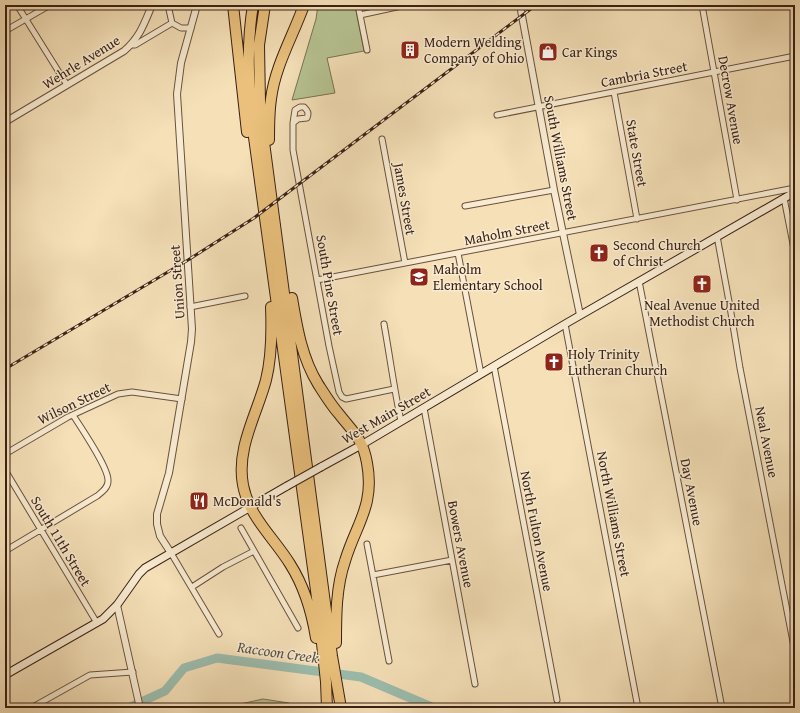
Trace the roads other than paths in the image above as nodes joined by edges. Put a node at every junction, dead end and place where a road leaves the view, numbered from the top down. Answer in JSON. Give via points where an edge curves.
{"nodes":[{"id":1,"x":17,"y":5,"type":"edge"},
{"id":2,"x":50,"y":5,"type":"edge"},
{"id":3,"x":152,"y":5,"type":"edge"},
{"id":4,"x":168,"y":5,"type":"edge"},
{"id":5,"x":197,"y":5,"type":"edge"},
{"id":6,"x":233,"y":5,"type":"edge"},
{"id":7,"x":253,"y":5,"type":"edge"},
{"id":8,"x":265,"y":5,"type":"edge"},
{"id":9,"x":304,"y":5,"type":"edge"},
{"id":10,"x":358,"y":5,"type":"edge"},
{"id":11,"x":406,"y":5,"type":"edge"},
{"id":12,"x":520,"y":5,"type":"edge"},
{"id":13,"x":702,"y":5,"type":"edge"},
{"id":14,"x":360,"y":15,"type":"junction"},
{"id":15,"x":26,"y":19,"type":"junction"},
{"id":16,"x":172,"y":23,"type":"junction"},
{"id":17,"x":191,"y":28,"type":"junction"},
{"id":18,"x":5,"y":31,"type":"edge"},
{"id":19,"x":130,"y":45,"type":"junction"},
{"id":20,"x":367,"y":50,"type":"dead end"},
{"id":21,"x":795,"y":56,"type":"edge"},
{"id":22,"x":714,"y":72,"type":"junction"},
{"id":23,"x":67,"y":85,"type":"junction"},
{"id":24,"x":614,"y":92,"type":"junction"},
{"id":25,"x":539,"y":108,"type":"junction"},
{"id":26,"x":497,"y":115,"type":"dead end"},
{"id":27,"x":5,"y":122,"type":"edge"},
{"id":28,"x":293,"y":123,"type":"dead end"},
{"id":29,"x":382,"y":139,"type":"dead end"},
{"id":30,"x":255,"y":150,"type":"junction"},
{"id":31,"x":269,"y":186,"type":"junction"},
{"id":32,"x":795,"y":188,"type":"edge"},
{"id":33,"x":554,"y":190,"type":"junction"},
{"id":34,"x":795,"y":192,"type":"edge"},
{"id":35,"x":784,"y":198,"type":"junction"},
{"id":36,"x":737,"y":200,"type":"junction"},
{"id":37,"x":465,"y":206,"type":"dead end"},
{"id":38,"x":637,"y":219,"type":"junction"},
{"id":39,"x":563,"y":233,"type":"junction"},
{"id":40,"x":717,"y":236,"type":"junction"},
{"id":41,"x":458,"y":253,"type":"junction"},
{"id":42,"x":795,"y":254,"type":"edge"},
{"id":43,"x":405,"y":263,"type":"junction"},
{"id":44,"x":282,"y":272,"type":"junction"},
{"id":45,"x":273,"y":280,"type":"junction"},
{"id":46,"x":317,"y":280,"type":"junction"},
{"id":47,"x":639,"y":281,"type":"junction"},
{"id":48,"x":245,"y":296,"type":"dead end"},
{"id":49,"x":190,"y":307,"type":"junction"},
{"id":50,"x":580,"y":316,"type":"junction"},
{"id":51,"x":384,"y":324,"type":"dead end"},
{"id":52,"x":566,"y":324,"type":"junction"},
{"id":53,"x":494,"y":366,"type":"junction"},
{"id":54,"x":481,"y":374,"type":"junction"},
{"id":55,"x":394,"y":389,"type":"junction"},
{"id":56,"x":182,"y":398,"type":"junction"},
{"id":57,"x":424,"y":408,"type":"junction"},
{"id":58,"x":73,"y":415,"type":"junction"},
{"id":59,"x":401,"y":421,"type":"junction"},
{"id":60,"x":363,"y":444,"type":"junction"},
{"id":61,"x":5,"y":454,"type":"edge"},
{"id":62,"x":5,"y":470,"type":"edge"},
{"id":63,"x":250,"y":508,"type":"junction"},
{"id":64,"x":241,"y":528,"type":"dead end"},
{"id":65,"x":41,"y":529,"type":"junction"},
{"id":66,"x":367,"y":544,"type":"dead end"},
{"id":67,"x":5,"y":551,"type":"edge"},
{"id":68,"x":254,"y":551,"type":"junction"},
{"id":69,"x":171,"y":552,"type":"junction"},
{"id":70,"x":452,"y":560,"type":"junction"},
{"id":71,"x":373,"y":575,"type":"junction"},
{"id":72,"x":192,"y":587,"type":"junction"},
{"id":73,"x":117,"y":605,"type":"junction"},
{"id":74,"x":97,"y":623,"type":"junction"},
{"id":75,"x":298,"y":628,"type":"dead end"},
{"id":76,"x":219,"y":634,"type":"dead end"},
{"id":77,"x":795,"y":652,"type":"edge"},
{"id":78,"x":328,"y":655,"type":"junction"},
{"id":79,"x":389,"y":661,"type":"dead end"},
{"id":80,"x":133,"y":672,"type":"junction"},
{"id":81,"x":5,"y":675,"type":"edge"},
{"id":82,"x":475,"y":684,"type":"dead end"},
{"id":83,"x":557,"y":700,"type":"dead end"},
{"id":84,"x":327,"y":706,"type":"edge"},
{"id":85,"x":31,"y":708,"type":"edge"},
{"id":86,"x":140,"y":708,"type":"edge"},
{"id":87,"x":341,"y":708,"type":"edge"},
{"id":88,"x":638,"y":708,"type":"edge"},
{"id":89,"x":722,"y":708,"type":"edge"}],
"edges":[{"from":1,"to":15,"type":"street"},
{"from":2,"to":15,"type":"street"},
{"from":3,"to":19,"type":"street","name":"Wehrle Avenue","via":[[141,31]]},
{"from":4,"to":16,"type":"street"},
{"from":5,"to":17,"type":"street","name":"Union Street"},
{"from":6,"to":30,"type":"highway","via":[[244,118],[248,141]]},
{"from":7,"to":30,"type":"highway","via":[[248,71]]},
{"from":8,"to":31,"type":"highway","via":[[259,45],[259,74]]},
{"from":9,"to":31,"type":"highway","via":[[279,69],[271,99]]},
{"from":10,"to":14,"type":"street"},
{"from":11,"to":14,"type":"street"},
{"from":12,"to":25,"type":"street","name":"South Williams Street"},
{"from":13,"to":22,"type":"street","name":"Decrow Avenue"},
{"from":14,"to":20,"type":"street"},
{"from":15,"to":18,"type":"street"},
{"from":15,"to":23,"type":"street"},
{"from":16,"to":17,"type":"street","via":[[181,28]]},
{"from":16,"to":19,"type":"street","via":[[135,45]]},
{"from":17,"to":49,"type":"street","name":"Union Street","via":[[181,63],[177,94]]},
{"from":19,"to":23,"type":"street","name":"Wehrle Avenue"},
{"from":21,"to":22,"type":"street","name":"Cambria Street"},
{"from":22,"to":24,"type":"street","name":"Cambria Street"},
{"from":22,"to":36,"type":"street","name":"Decrow Avenue"},
{"from":23,"to":27,"type":"street","name":"Wehrle Avenue"},
{"from":24,"to":25,"type":"street","name":"Cambria Street"},
{"from":24,"to":38,"type":"street","name":"State Street"},
{"from":25,"to":26,"type":"street","name":"Cambria Street"},
{"from":25,"to":33,"type":"street","name":"South Williams Street"},
{"from":28,"to":46,"type":"street","name":"South Pine Street","via":[[293,150]]},
{"from":29,"to":43,"type":"street","name":"James Street"},
{"from":30,"to":45,"type":"highway"},
{"from":31,"to":44,"type":"highway"},
{"from":32,"to":36,"type":"street","name":"Maholm Street"},
{"from":33,"to":37,"type":"street"},
{"from":33,"to":39,"type":"street","name":"South Williams Street"},
{"from":34,"to":35,"type":"main road","name":"West Main Street"},
{"from":35,"to":40,"type":"main road","name":"West Main Street"},
{"from":35,"to":42,"type":"street"},
{"from":36,"to":38,"type":"street","name":"Maholm Street"},
{"from":38,"to":39,"type":"street","name":"Maholm Street"},
{"from":39,"to":41,"type":"street","name":"Maholm Street"},
{"from":39,"to":50,"type":"street","name":"South Williams Street"},
{"from":40,"to":47,"type":"main road","name":"West Main Street"},
{"from":40,"to":77,"type":"street","name":"Neal Avenue"},
{"from":41,"to":43,"type":"street","name":"Maholm Street"},
{"from":41,"to":54,"type":"street"},
{"from":43,"to":46,"type":"street","name":"Maholm Street"},
{"from":44,"to":60,"type":"highway","via":[[290,288],[298,331],[310,371]]},
{"from":44,"to":78,"type":"highway"},
{"from":45,"to":63,"type":"highway","via":[[269,288],[269,365],[242,453],[242,484]]},
{"from":45,"to":78,"type":"highway","via":[[318,605]]},
{"from":46,"to":55,"type":"street","name":"South Pine Street","via":[[339,392],[346,399],[351,399]]},
{"from":47,"to":50,"type":"main road","name":"West Main Street"},
{"from":47,"to":89,"type":"street","name":"Day Avenue"},
{"from":48,"to":49,"type":"street"},
{"from":49,"to":56,"type":"street","name":"Union Street","via":[[191,342]]},
{"from":50,"to":52,"type":"main road","name":"West Main Street"},
{"from":51,"to":55,"type":"street"},
{"from":52,"to":53,"type":"main road","name":"West Main Street"},
{"from":52,"to":88,"type":"street","name":"North Williams Street"},
{"from":53,"to":54,"type":"main road","name":"West Main Street"},
{"from":53,"to":83,"type":"street","name":"North Fulton Avenue"},
{"from":54,"to":57,"type":"main road","name":"West Main Street"},
{"from":55,"to":59,"type":"street"},
{"from":56,"to":58,"type":"street","name":"Wilson Street","via":[[132,392],[110,397]]},
{"from":56,"to":69,"type":"street","name":"Union Street","via":[[169,473],[157,514],[160,536]]},
{"from":57,"to":59,"type":"main road","name":"West Main Street"},
{"from":57,"to":70,"type":"street","name":"Bowers Avenue"},
{"from":58,"to":61,"type":"street","name":"Wilson Street"},
{"from":58,"to":65,"type":"street","via":[[107,475],[108,483],[97,496]]},
{"from":59,"to":60,"type":"main road","name":"West Main Street"},
{"from":60,"to":63,"type":"main road","name":"West Main Street","bridge":true},
{"from":60,"to":78,"type":"highway","via":[[368,471],[368,500],[340,581]]},
{"from":62,"to":65,"type":"street","name":"South 11th Street"},
{"from":63,"to":69,"type":"main road","name":"West Main Street"},
{"from":63,"to":78,"type":"highway","via":[[298,578],[315,632]]},
{"from":64,"to":68,"type":"street"},
{"from":65,"to":67,"type":"street"},
{"from":65,"to":74,"type":"street","name":"South 11th Street"},
{"from":66,"to":71,"type":"street"},
{"from":68,"to":72,"type":"street"},
{"from":68,"to":75,"type":"street"},
{"from":69,"to":72,"type":"street"},
{"from":69,"to":73,"type":"main road","name":"West Main Street","via":[[145,568]]},
{"from":70,"to":71,"type":"street"},
{"from":70,"to":82,"type":"street","name":"Bowers Avenue"},
{"from":71,"to":79,"type":"street"},
{"from":72,"to":76,"type":"street"},
{"from":73,"to":74,"type":"main road","name":"West Main Street"},
{"from":73,"to":80,"type":"street"},
{"from":74,"to":81,"type":"main road","name":"West Main Street"},
{"from":78,"to":84,"type":"highway","via":[[320,680]]},
{"from":78,"to":87,"type":"highway","via":[[336,672]]},
{"from":80,"to":85,"type":"street","via":[[90,675]]},
{"from":80,"to":86,"type":"street"}]}
